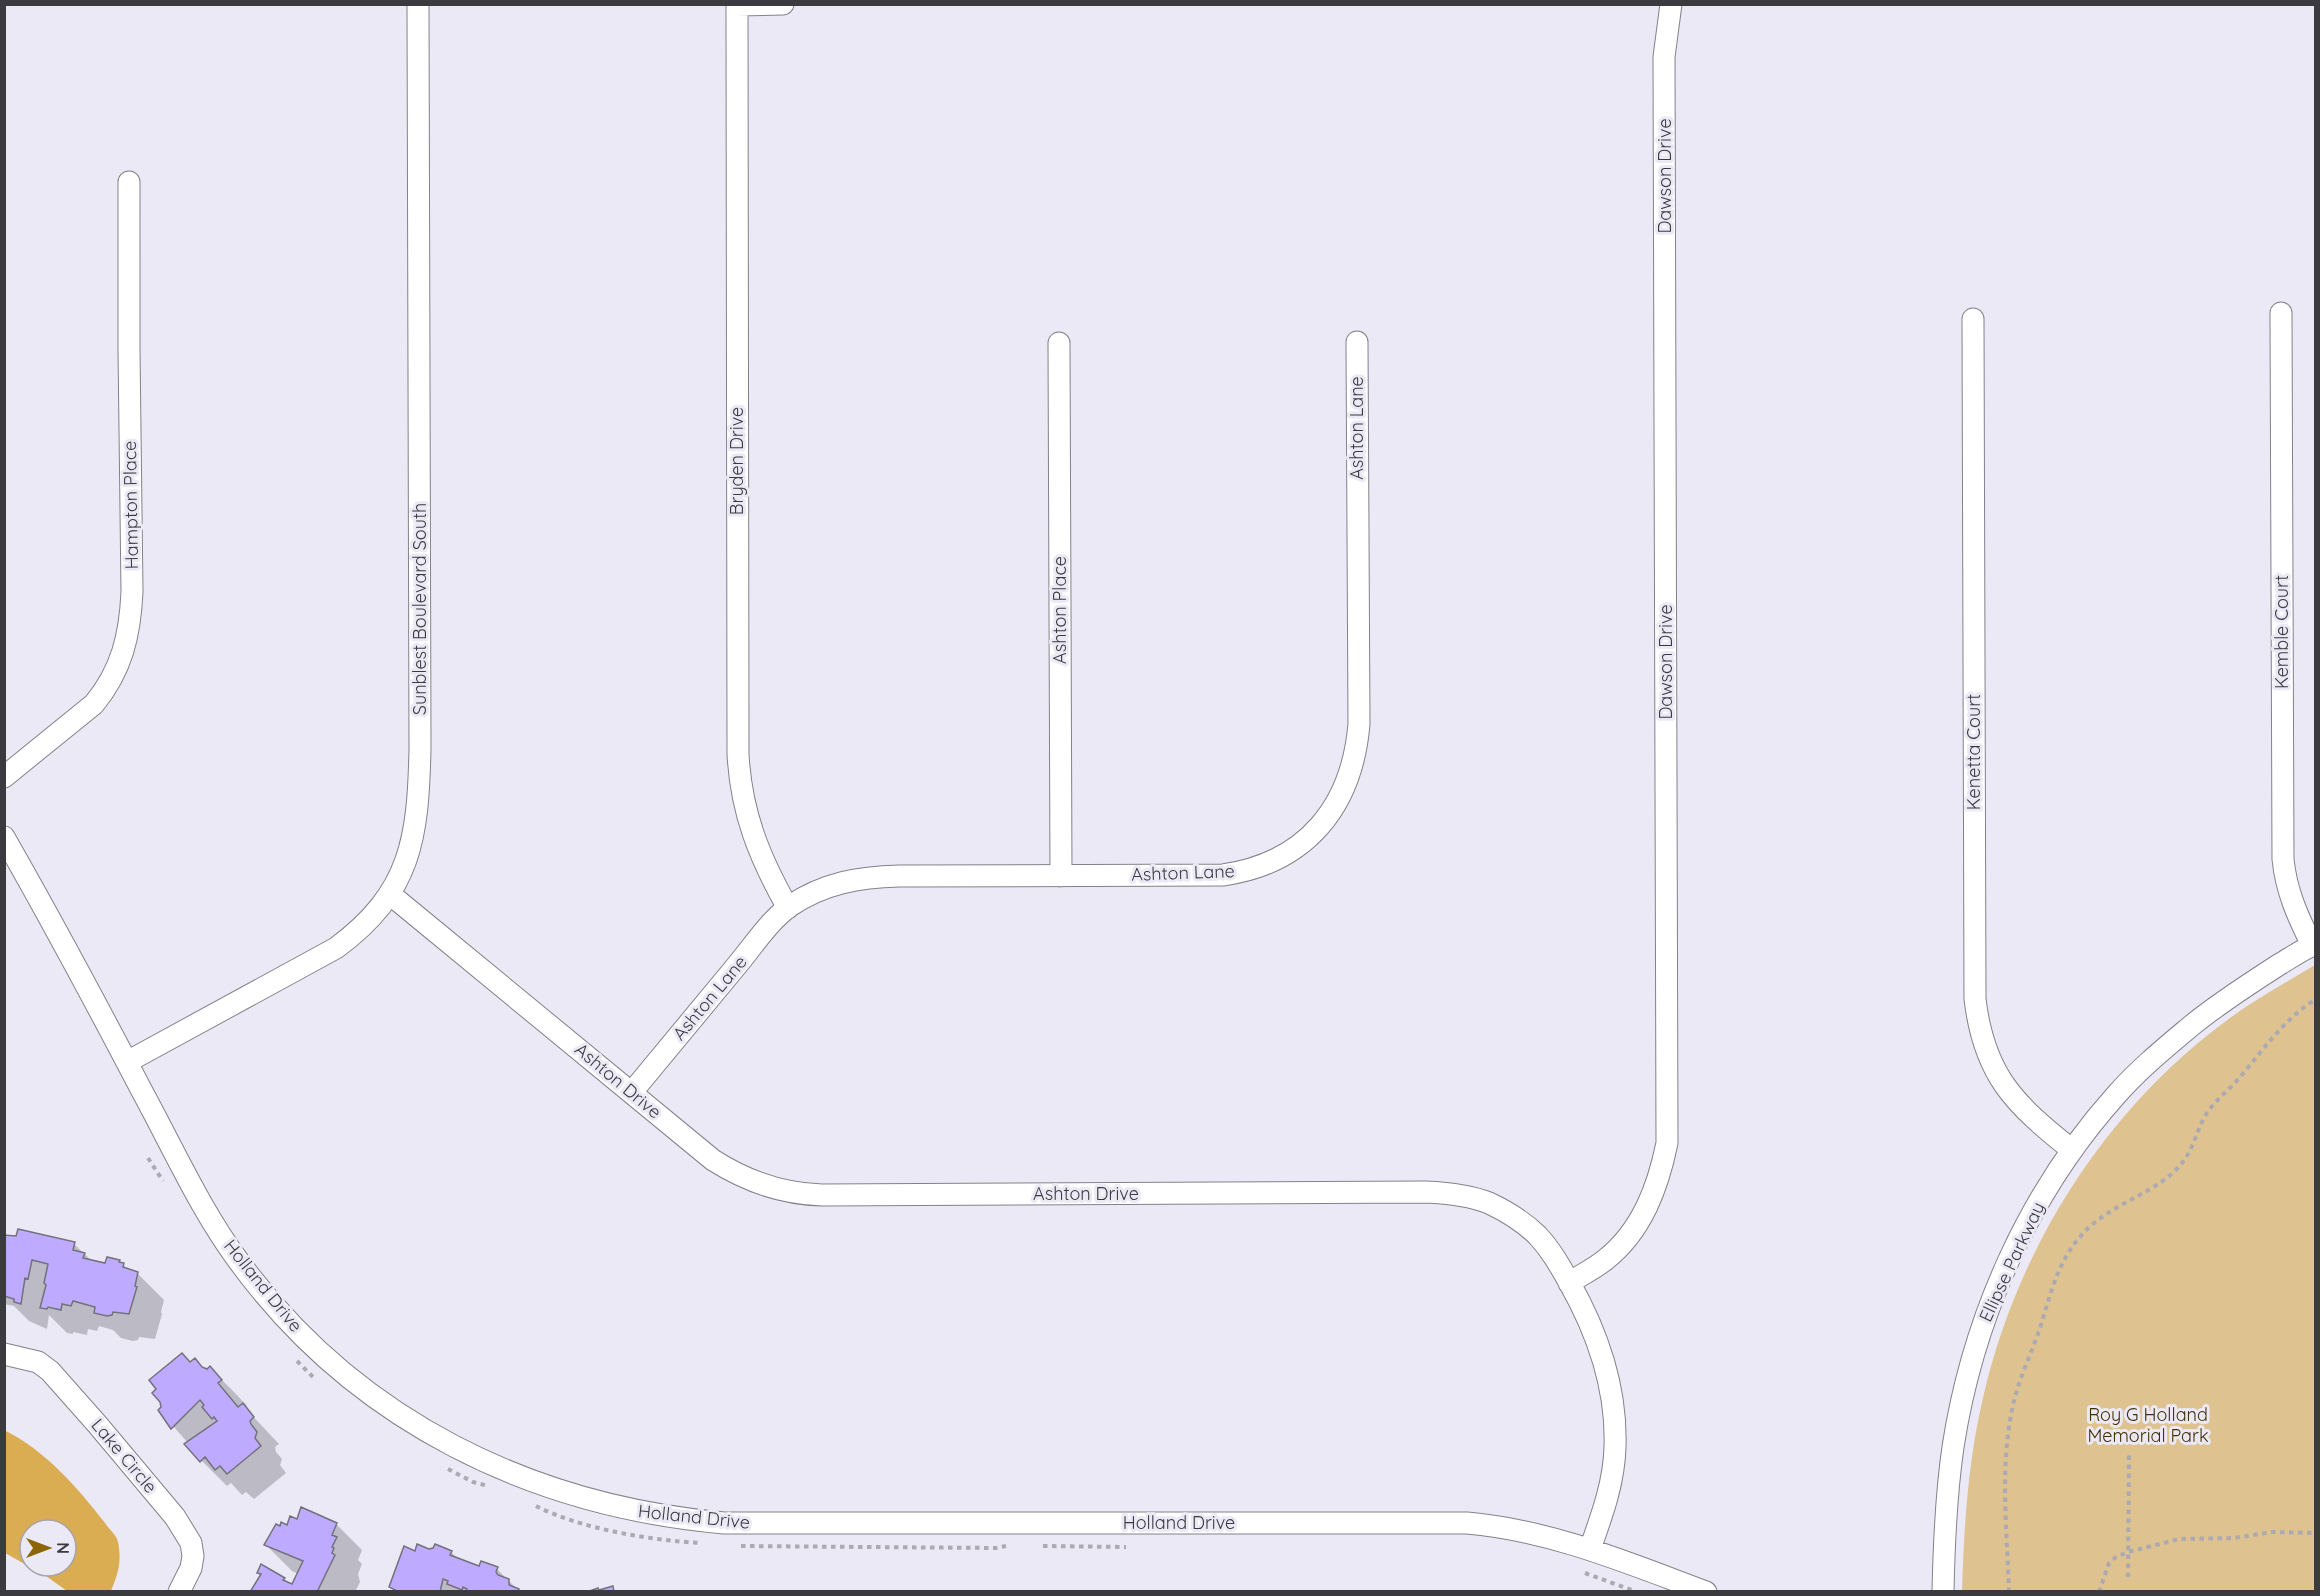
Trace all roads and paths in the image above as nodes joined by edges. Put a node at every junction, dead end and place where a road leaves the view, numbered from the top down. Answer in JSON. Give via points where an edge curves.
{"nodes":[{"id":1,"x":418,"y":4,"type":"edge"},
{"id":2,"x":783,"y":4,"type":"edge"},
{"id":3,"x":1671,"y":4,"type":"edge"},
{"id":4,"x":737,"y":5,"type":"edge"},
{"id":5,"x":129,"y":182,"type":"dead end"},
{"id":6,"x":2281,"y":313,"type":"dead end"},
{"id":7,"x":1973,"y":319,"type":"dead end"},
{"id":8,"x":1357,"y":342,"type":"dead end"},
{"id":9,"x":1059,"y":344,"type":"dead end"},
{"id":10,"x":4,"y":777,"type":"edge"},
{"id":11,"x":4,"y":837,"type":"edge"},
{"id":12,"x":1061,"y":876,"type":"junction"},
{"id":13,"x":391,"y":894,"type":"junction"},
{"id":14,"x":788,"y":908,"type":"junction"},
{"id":15,"x":2314,"y":944,"type":"edge"},
{"id":16,"x":2316,"y":999,"type":"edge"},
{"id":17,"x":127,"y":1062,"type":"junction"},
{"id":18,"x":632,"y":1092,"type":"junction"},
{"id":19,"x":2072,"y":1150,"type":"junction"},
{"id":20,"x":148,"y":1158,"type":"dead end"},
{"id":21,"x":164,"y":1183,"type":"dead end"},
{"id":22,"x":1569,"y":1283,"type":"junction"},
{"id":23,"x":4,"y":1354,"type":"edge"},
{"id":24,"x":291,"y":1355,"type":"dead end"},
{"id":25,"x":315,"y":1378,"type":"dead end"},
{"id":26,"x":2129,"y":1452,"type":"dead end"},
{"id":27,"x":439,"y":1464,"type":"dead end"},
{"id":28,"x":493,"y":1487,"type":"dead end"},
{"id":29,"x":528,"y":1500,"type":"dead end"},
{"id":30,"x":2316,"y":1533,"type":"edge"},
{"id":31,"x":707,"y":1544,"type":"dead end"},
{"id":32,"x":739,"y":1546,"type":"dead end"},
{"id":33,"x":1007,"y":1546,"type":"dead end"},
{"id":34,"x":1040,"y":1546,"type":"dead end"},
{"id":35,"x":1132,"y":1546,"type":"dead end"},
{"id":36,"x":1590,"y":1549,"type":"junction"},
{"id":37,"x":2128,"y":1552,"type":"junction"},
{"id":38,"x":1579,"y":1571,"type":"dead end"},
{"id":39,"x":2128,"y":1577,"type":"dead end"},
{"id":40,"x":179,"y":1592,"type":"edge"},
{"id":41,"x":1637,"y":1592,"type":"edge"},
{"id":42,"x":1706,"y":1592,"type":"edge"},
{"id":43,"x":1943,"y":1592,"type":"edge"},
{"id":44,"x":2009,"y":1592,"type":"edge"},
{"id":45,"x":2099,"y":1592,"type":"edge"}],
"edges":[{"from":1,"to":13,"type":"street","name":"Sunblest Boulevard South","via":[[419,790],[411,847]]},
{"from":2,"to":4,"type":"street"},
{"from":3,"to":22,"type":"street","name":"Dawson Drive","via":[[1664,57],[1667,1143],[1654,1191],[1636,1225],[1611,1255]]},
{"from":4,"to":14,"type":"street","name":"Bryden Drive","via":[[738,754],[744,807]]},
{"from":5,"to":10,"type":"street","name":"Hampton Place","via":[[129,630],[121,660],[94,704]]},
{"from":6,"to":15,"type":"street","name":"Kemble Court","via":[[2283,859],[2292,902]]},
{"from":7,"to":19,"type":"street","name":"Kenetta Court","via":[[1976,1008],[1988,1057],[2003,1084],[2024,1110]]},
{"from":8,"to":12,"type":"street","name":"Ashton Lane","via":[[1359,724],[1355,758],[1342,795],[1322,824],[1301,844],[1248,870],[1208,876]]},
{"from":9,"to":12,"type":"street","name":"Ashton Place"},
{"from":11,"to":17,"type":"street","name":"Holland Drive"},
{"from":12,"to":14,"type":"street","name":"Ashton Lane","via":[[852,879],[815,892]]},
{"from":13,"to":17,"type":"street","name":"Sunblest Boulevard South","via":[[364,925],[336,948]]},
{"from":13,"to":18,"type":"street","name":"Ashton Drive"},
{"from":14,"to":18,"type":"street","name":"Ashton Lane"},
{"from":15,"to":19,"type":"street","name":"Ellipse Parkway","via":[[2215,1007],[2171,1043],[2119,1092]]},
{"from":16,"to":44,"type":"path","via":[[2294,1014],[2208,1110],[2192,1149],[2178,1168],[2104,1215],[2080,1237],[2064,1261],[2020,1382],[2007,1438]]},
{"from":17,"to":36,"type":"street","name":"Holland Drive","via":[[214,1224],[240,1264],[313,1347],[387,1406],[465,1454],[567,1493],[654,1515],[724,1523],[1467,1523],[1524,1531]]},
{"from":18,"to":22,"type":"street","name":"Ashton Drive","via":[[728,1169],[794,1192],[1459,1195],[1495,1206],[1527,1227],[1549,1249]]},
{"from":19,"to":43,"type":"street","name":"Ellipse Parkway","via":[[2020,1236],[1970,1363],[1953,1447]]},
{"from":20,"to":21,"type":"path"},
{"from":22,"to":36,"type":"street","name":"Ashton Drive","via":[[1600,1350],[1614,1412],[1612,1479]]},
{"from":23,"to":40,"type":"street","name":"Lake Circle","via":[[38,1362],[50,1371],[175,1517],[191,1543],[193,1556]]},
{"from":24,"to":25,"type":"path"},
{"from":26,"to":37,"type":"path"},
{"from":27,"to":28,"type":"path","via":[[473,1482]]},
{"from":29,"to":31,"type":"path","via":[[551,1513],[607,1529]]},
{"from":30,"to":37,"type":"path","via":[[2190,1538]]},
{"from":32,"to":33,"type":"path"},
{"from":34,"to":35,"type":"path"},
{"from":36,"to":42,"type":"street","name":"Holland Drive"},
{"from":37,"to":39,"type":"path"},
{"from":37,"to":45,"type":"path","via":[[2109,1563]]},
{"from":38,"to":41,"type":"path"}]}
